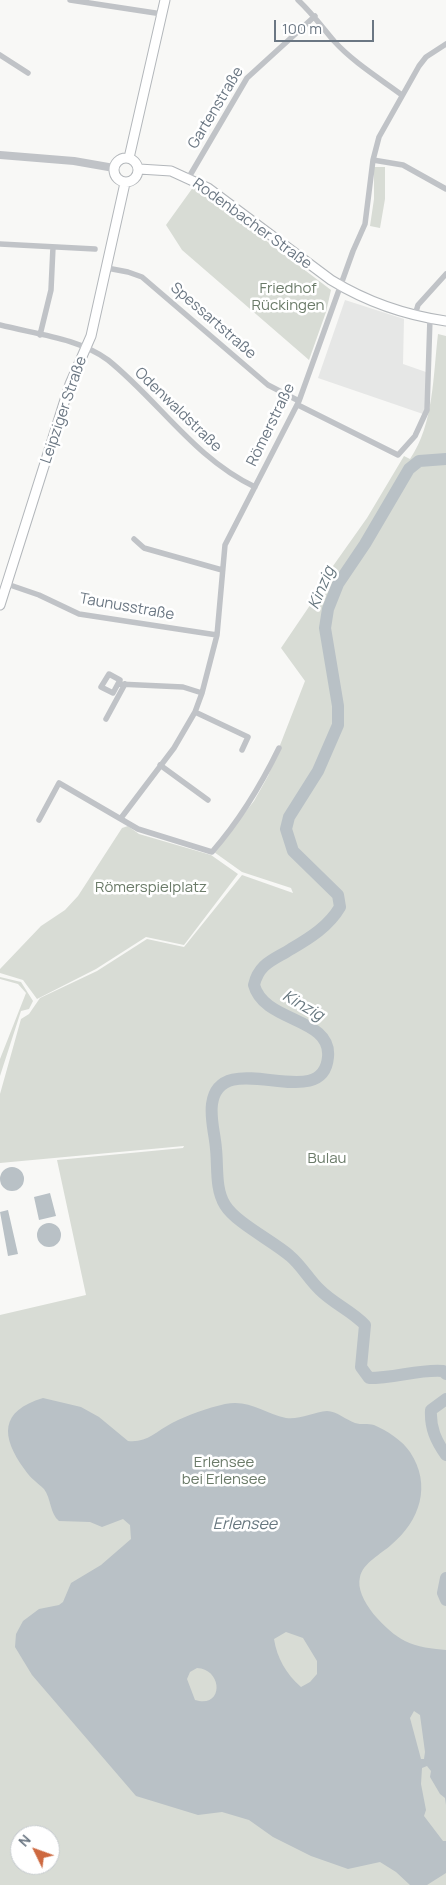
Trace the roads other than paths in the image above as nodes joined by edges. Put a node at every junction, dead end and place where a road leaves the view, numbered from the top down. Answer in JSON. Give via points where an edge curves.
{"nodes":[{"id":1,"x":70,"y":0,"type":"edge"},
{"id":2,"x":165,"y":0,"type":"edge"},
{"id":3,"x":298,"y":0,"type":"edge"},
{"id":4,"x":162,"y":14,"type":"junction"},
{"id":5,"x":314,"y":16,"type":"junction"},
{"id":6,"x":446,"y":44,"type":"edge"},
{"id":7,"x":0,"y":54,"type":"edge"},
{"id":8,"x":28,"y":73,"type":"dead end"},
{"id":9,"x":402,"y":95,"type":"junction"},
{"id":10,"x":0,"y":155,"type":"edge"},
{"id":11,"x":130,"y":158,"type":"junction"},
{"id":12,"x":373,"y":160,"type":"junction"},
{"id":13,"x":114,"y":168,"type":"junction"},
{"id":14,"x":139,"y":169,"type":"junction"},
{"id":15,"x":189,"y":177,"type":"junction"},
{"id":16,"x":125,"y":182,"type":"junction"},
{"id":17,"x":446,"y":189,"type":"edge"},
{"id":18,"x":0,"y":244,"type":"edge"},
{"id":19,"x":53,"y":247,"type":"junction"},
{"id":20,"x":95,"y":249,"type":"dead end"},
{"id":21,"x":107,"y":268,"type":"junction"},
{"id":22,"x":446,"y":274,"type":"edge"},
{"id":23,"x":340,"y":286,"type":"junction"},
{"id":24,"x":415,"y":315,"type":"junction"},
{"id":25,"x":430,"y":318,"type":"junction"},
{"id":26,"x":446,"y":321,"type":"edge"},
{"id":27,"x":0,"y":325,"type":"edge"},
{"id":28,"x":40,"y":335,"type":"junction"},
{"id":29,"x":86,"y":347,"type":"junction"},
{"id":30,"x":299,"y":403,"type":"junction"},
{"id":31,"x":255,"y":486,"type":"junction"},
{"id":32,"x":134,"y":539,"type":"dead end"},
{"id":33,"x":222,"y":570,"type":"junction"},
{"id":34,"x":7,"y":584,"type":"junction"},
{"id":35,"x":0,"y":605,"type":"edge"},
{"id":36,"x":217,"y":635,"type":"junction"},
{"id":37,"x":202,"y":692,"type":"junction"},
{"id":38,"x":194,"y":712,"type":"junction"},
{"id":39,"x":106,"y":719,"type":"dead end"},
{"id":40,"x":279,"y":748,"type":"dead end"},
{"id":41,"x":242,"y":750,"type":"dead end"},
{"id":42,"x":160,"y":765,"type":"junction"},
{"id":43,"x":208,"y":800,"type":"dead end"},
{"id":44,"x":121,"y":818,"type":"junction"},
{"id":45,"x":39,"y":820,"type":"dead end"}],
"edges":[{"from":1,"to":4,"type":"street"},
{"from":2,"to":4,"type":"main road"},
{"from":3,"to":5,"type":"street"},
{"from":4,"to":11,"type":"main road"},
{"from":5,"to":9,"type":"street","via":[[356,61]]},
{"from":5,"to":15,"type":"street","name":"Gartenstraße","via":[[246,78]]},
{"from":6,"to":9,"type":"street","name":"Römerstraße","via":[[426,57]]},
{"from":7,"to":8,"type":"street"},
{"from":9,"to":12,"type":"street","name":"Römerstraße","via":[[379,137]]},
{"from":10,"to":13,"type":"street"},
{"from":11,"to":13,"type":"main road","via":[[121,158]]},
{"from":11,"to":14,"type":"main road"},
{"from":12,"to":17,"type":"street","via":[[403,165]]},
{"from":12,"to":23,"type":"street","name":"Römerstraße","via":[[365,224]]},
{"from":13,"to":16,"type":"main road","via":[[115,176]]},
{"from":14,"to":15,"type":"main road","name":"Rodenbacher Straße","via":[[161,169]]},
{"from":14,"to":16,"type":"main road","via":[[135,179]]},
{"from":15,"to":23,"type":"main road","name":"Rodenbacher Straße"},
{"from":16,"to":21,"type":"main road","name":"Leipziger Straße"},
{"from":18,"to":19,"type":"street"},
{"from":19,"to":20,"type":"street"},
{"from":19,"to":28,"type":"street","via":[[51,290]]},
{"from":21,"to":29,"type":"main road","name":"Leipziger Straße"},
{"from":21,"to":30,"type":"street","name":"Spessartstraße","via":[[142,277],[268,385]]},
{"from":22,"to":24,"type":"street","via":[[418,305]]},
{"from":23,"to":24,"type":"main road","name":"Rodenbacher Straße","via":[[375,303]]},
{"from":23,"to":30,"type":"street","name":"Römerstraße"},
{"from":24,"to":25,"type":"main road","name":"Rodenbacher Straße"},
{"from":25,"to":26,"type":"main road","name":"Rodenbacher Straße"},
{"from":25,"to":30,"type":"street","name":"Spessartstraße","via":[[427,410],[415,436],[398,455]]},
{"from":27,"to":28,"type":"street","name":"Odenwaldstraße"},
{"from":28,"to":29,"type":"street","name":"Odenwaldstraße"},
{"from":29,"to":31,"type":"street","name":"Odenwaldstraße","via":[[108,360],[219,467]]},
{"from":29,"to":34,"type":"main road","name":"Leipziger Straße","via":[[70,384]]},
{"from":30,"to":31,"type":"street","name":"Römerstraße"},
{"from":31,"to":33,"type":"street","name":"Römerstraße","via":[[227,540]]},
{"from":32,"to":33,"type":"street","via":[[144,548]]},
{"from":33,"to":36,"type":"street","name":"Römerstraße"},
{"from":34,"to":35,"type":"main road","name":"Leipziger Straße"},
{"from":34,"to":36,"type":"street","name":"Taunusstraße","via":[[79,614]]},
{"from":36,"to":37,"type":"street","name":"Römerstraße"},
{"from":37,"to":38,"type":"street","name":"Römerstraße"},
{"from":37,"to":39,"type":"street","via":[[183,687],[122,684]]},
{"from":38,"to":41,"type":"street","via":[[248,737]]},
{"from":38,"to":42,"type":"street","name":"Römerstraße"},
{"from":40,"to":44,"type":"street","via":[[252,800],[212,852],[138,829]]},
{"from":42,"to":43,"type":"street"},
{"from":42,"to":44,"type":"street","name":"Römerstraße"},
{"from":44,"to":45,"type":"street","via":[[59,783]]}]}
